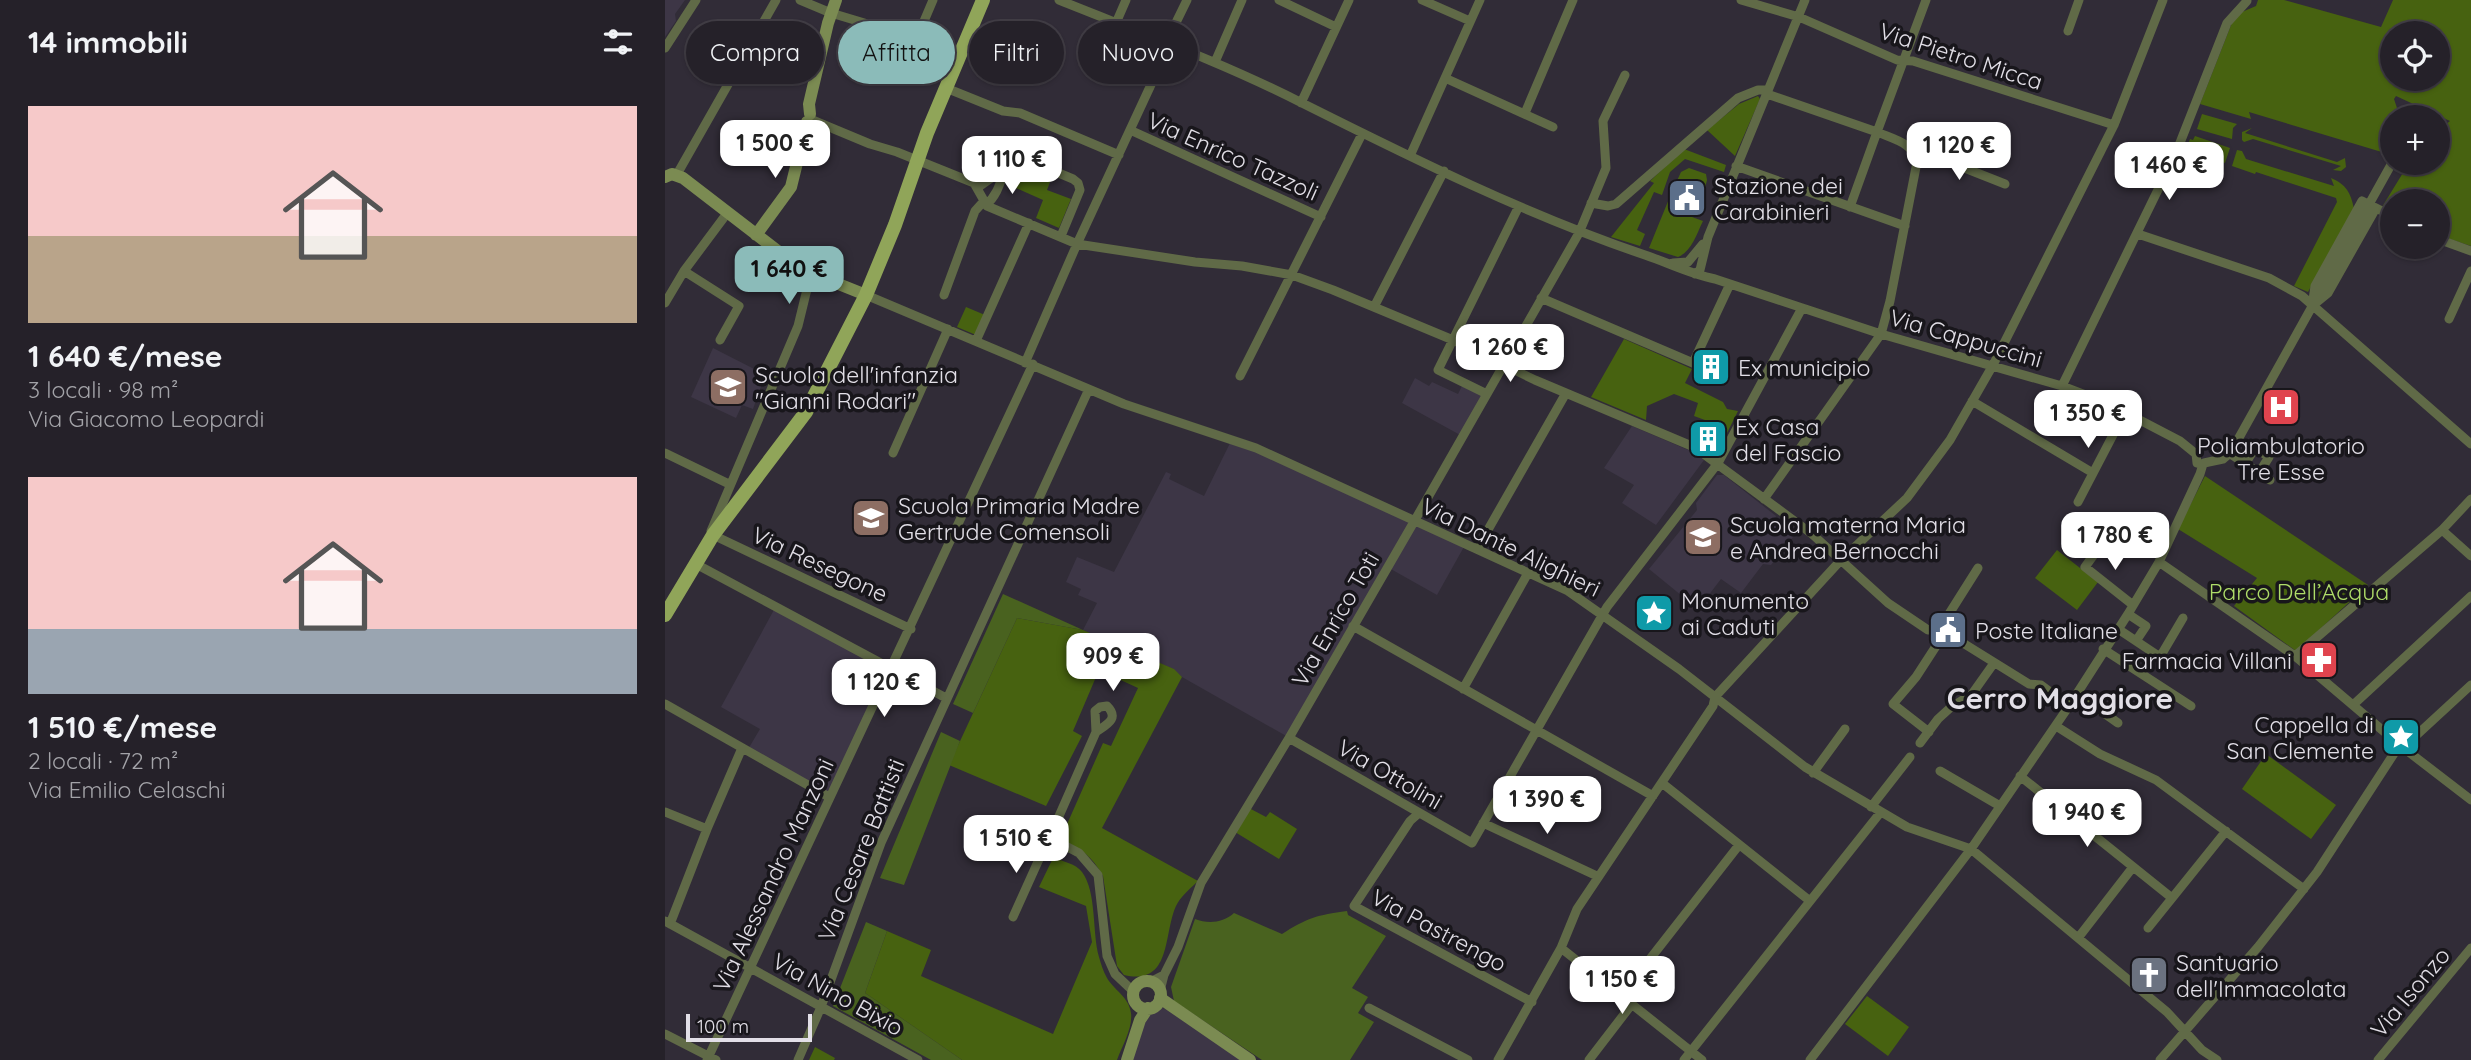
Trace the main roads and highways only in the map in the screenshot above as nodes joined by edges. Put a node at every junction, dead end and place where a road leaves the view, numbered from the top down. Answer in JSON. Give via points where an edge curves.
{"nodes":[{"id":1,"x":983,"y":0,"type":"edge"},
{"id":2,"x":666,"y":609,"type":"edge"}],
"edges":[{"from":1,"to":2,"type":"main road","via":[[866,295],[803,418],[709,540]]}]}
